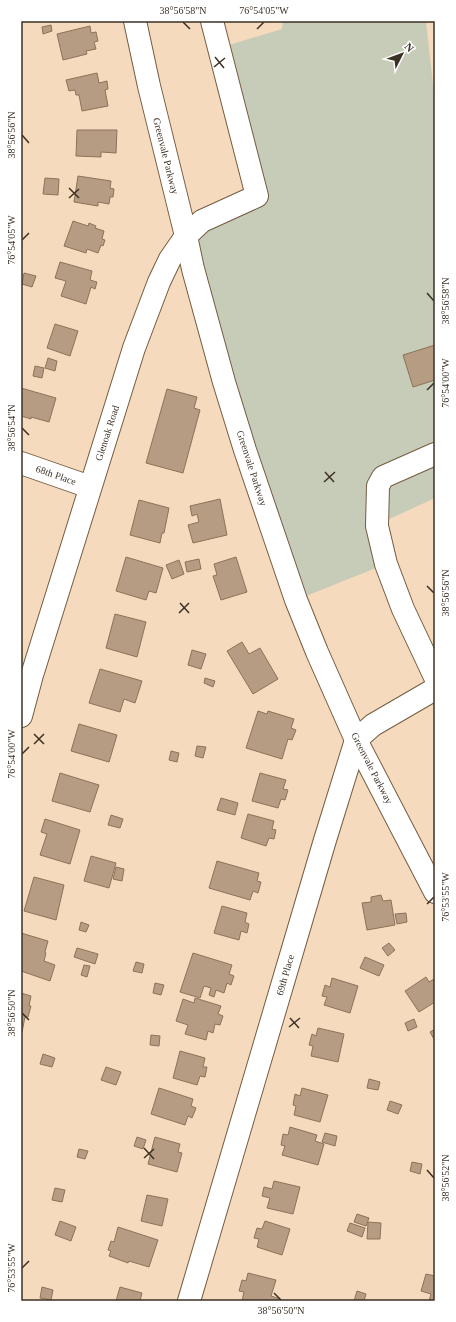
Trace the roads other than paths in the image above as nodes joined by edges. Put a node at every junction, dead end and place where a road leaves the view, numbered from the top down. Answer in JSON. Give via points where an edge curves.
{"nodes":[{"id":1,"x":135,"y":21,"type":"edge"},
{"id":2,"x":212,"y":21,"type":"edge"},
{"id":3,"x":186,"y":236,"type":"junction"},
{"id":4,"x":435,"y":454,"type":"edge"},
{"id":5,"x":21,"y":463,"type":"edge"},
{"id":6,"x":90,"y":487,"type":"junction"},
{"id":7,"x":435,"y":677,"type":"edge"},
{"id":8,"x":435,"y":689,"type":"edge"},
{"id":9,"x":21,"y":716,"type":"edge"},
{"id":10,"x":356,"y":740,"type":"junction"},
{"id":11,"x":435,"y":892,"type":"edge"},
{"id":12,"x":189,"y":1301,"type":"edge"}],
"edges":[{"from":1,"to":3,"type":"street","name":"Greenvale Parkway"},
{"from":2,"to":3,"type":"street","name":"Glenoak Road","via":[[257,196],[202,221]]},
{"from":3,"to":6,"type":"street","name":"Glenoak Road","via":[[170,259],[134,348]]},
{"from":3,"to":10,"type":"street","name":"Greenvale Parkway","via":[[222,375],[245,450],[296,600]]},
{"from":4,"to":7,"type":"street","via":[[383,477],[378,486],[378,526],[386,564]]},
{"from":5,"to":6,"type":"street","name":"68th Place"},
{"from":6,"to":9,"type":"street","name":"Glenoak Road"},
{"from":8,"to":10,"type":"street","via":[[373,725]]},
{"from":10,"to":11,"type":"street","name":"Greenvale Parkway"},
{"from":10,"to":12,"type":"street","name":"69th Place"}]}
